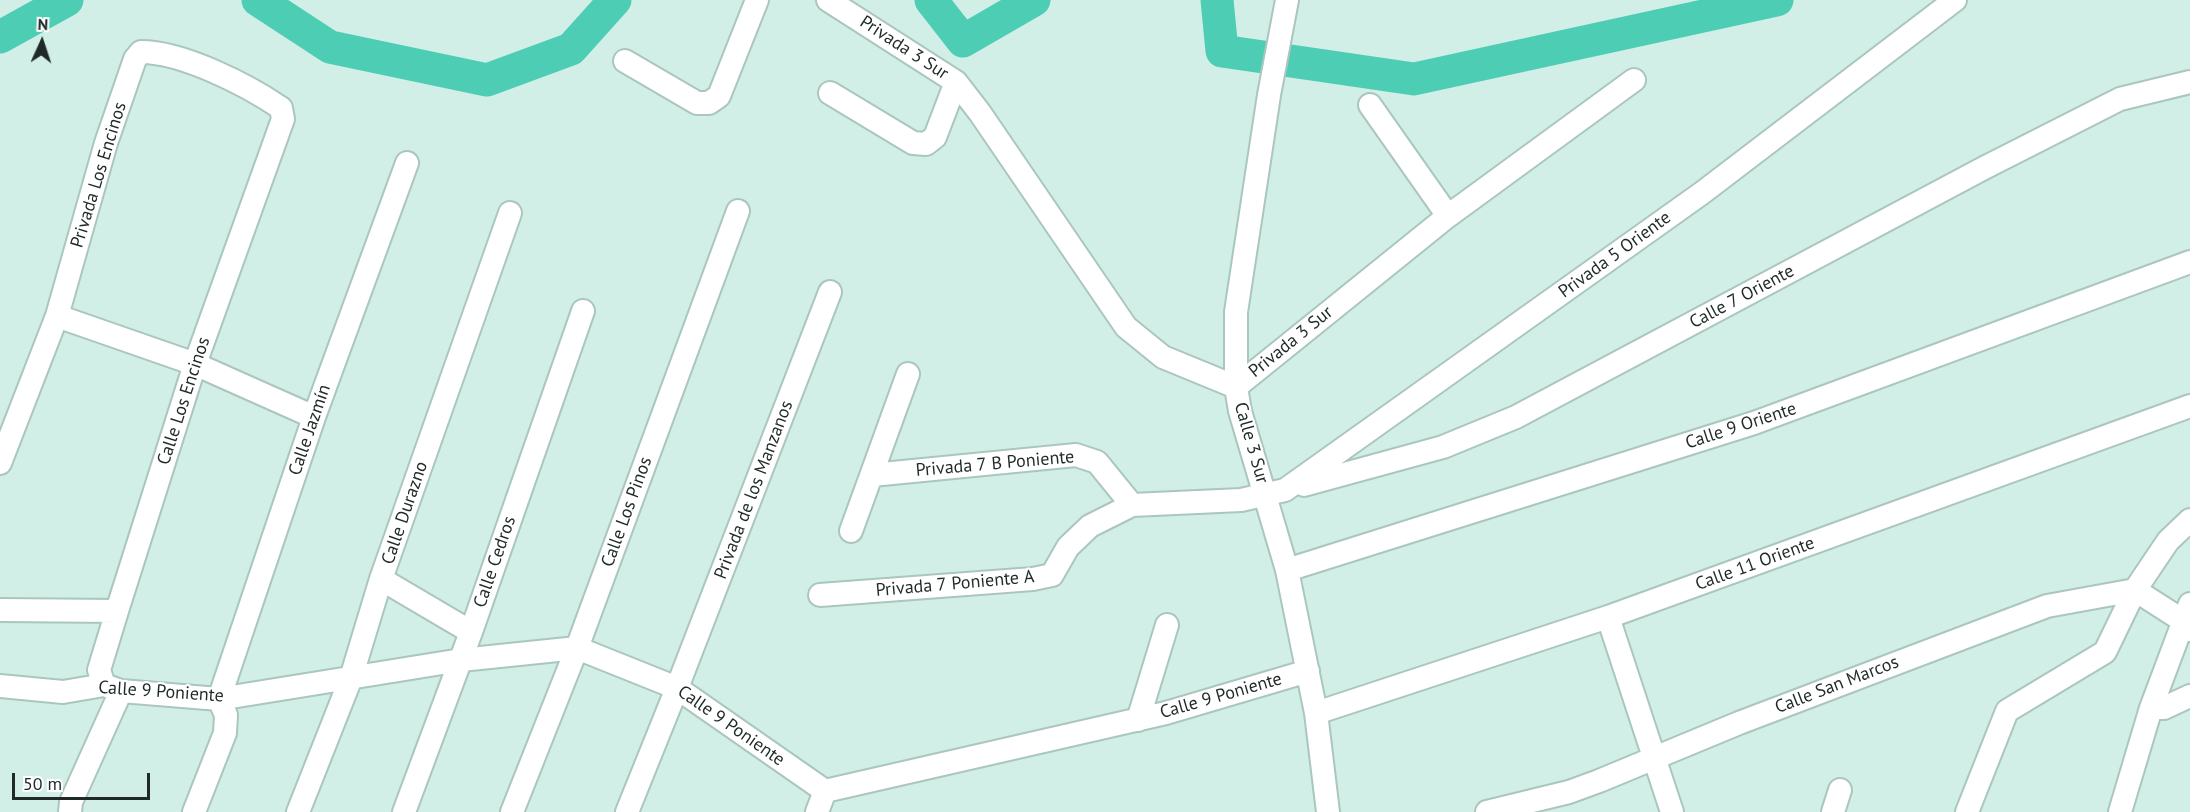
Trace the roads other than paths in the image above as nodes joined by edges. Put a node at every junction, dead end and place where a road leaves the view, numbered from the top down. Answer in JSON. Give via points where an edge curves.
{"nodes":[{"id":1,"x":757,"y":0,"type":"edge"},
{"id":2,"x":828,"y":0,"type":"edge"},
{"id":3,"x":1954,"y":0,"type":"edge"},
{"id":4,"x":1286,"y":2,"type":"edge"},
{"id":5,"x":625,"y":61,"type":"dead end"},
{"id":6,"x":1634,"y":80,"type":"dead end"},
{"id":7,"x":956,"y":82,"type":"junction"},
{"id":8,"x":2190,"y":82,"type":"edge"},
{"id":9,"x":830,"y":93,"type":"dead end"},
{"id":10,"x":1370,"y":105,"type":"dead end"},
{"id":11,"x":283,"y":119,"type":"joint"},
{"id":12,"x":407,"y":163,"type":"dead end"},
{"id":13,"x":738,"y":211,"type":"dead end"},
{"id":14,"x":510,"y":213,"type":"dead end"},
{"id":15,"x":1448,"y":216,"type":"junction"},
{"id":16,"x":2190,"y":262,"type":"edge"},
{"id":17,"x":830,"y":292,"type":"dead end"},
{"id":18,"x":583,"y":311,"type":"dead end"},
{"id":19,"x":57,"y":316,"type":"junction"},
{"id":20,"x":195,"y":364,"type":"junction"},
{"id":21,"x":908,"y":374,"type":"dead end"},
{"id":22,"x":2190,"y":386,"type":"edge"},
{"id":23,"x":1236,"y":387,"type":"junction"},
{"id":24,"x":2188,"y":411,"type":"edge"},
{"id":25,"x":314,"y":417,"type":"junction"},
{"id":26,"x":0,"y":463,"type":"edge"},
{"id":27,"x":872,"y":475,"type":"junction"},
{"id":28,"x":1275,"y":493,"type":"junction"},
{"id":29,"x":1132,"y":505,"type":"junction"},
{"id":30,"x":2190,"y":520,"type":"edge"},
{"id":31,"x":850,"y":531,"type":"dead end"},
{"id":32,"x":1287,"y":570,"type":"junction"},
{"id":33,"x":381,"y":579,"type":"junction"},
{"id":34,"x":2135,"y":590,"type":"junction"},
{"id":35,"x":820,"y":595,"type":"dead end"},
{"id":36,"x":0,"y":610,"type":"edge"},
{"id":37,"x":117,"y":611,"type":"junction"},
{"id":38,"x":1608,"y":617,"type":"junction"},
{"id":39,"x":2188,"y":619,"type":"edge"},
{"id":40,"x":1167,"y":625,"type":"dead end"},
{"id":41,"x":471,"y":632,"type":"junction"},
{"id":42,"x":577,"y":648,"type":"junction"},
{"id":43,"x":461,"y":660,"type":"junction"},
{"id":44,"x":1308,"y":671,"type":"junction"},
{"id":45,"x":351,"y":678,"type":"junction"},
{"id":46,"x":0,"y":686,"type":"edge"},
{"id":47,"x":113,"y":688,"type":"junction"},
{"id":48,"x":677,"y":688,"type":"junction"},
{"id":49,"x":2190,"y":696,"type":"edge"},
{"id":50,"x":219,"y":699,"type":"junction"},
{"id":51,"x":2151,"y":708,"type":"junction"},
{"id":52,"x":1316,"y":713,"type":"junction"},
{"id":53,"x":1138,"y":720,"type":"junction"},
{"id":54,"x":1653,"y":757,"type":"junction"},
{"id":55,"x":1840,"y":790,"type":"dead end"},
{"id":56,"x":821,"y":802,"type":"edge"},
{"id":57,"x":70,"y":812,"type":"edge"},
{"id":58,"x":194,"y":812,"type":"edge"},
{"id":59,"x":298,"y":812,"type":"edge"},
{"id":60,"x":404,"y":812,"type":"edge"},
{"id":61,"x":512,"y":812,"type":"edge"},
{"id":62,"x":627,"y":812,"type":"edge"},
{"id":63,"x":1328,"y":812,"type":"edge"},
{"id":64,"x":1487,"y":812,"type":"edge"},
{"id":65,"x":1672,"y":812,"type":"edge"},
{"id":66,"x":1833,"y":812,"type":"edge"},
{"id":67,"x":1966,"y":812,"type":"edge"},
{"id":68,"x":2120,"y":812,"type":"edge"}],
"edges":[{"from":1,"to":5,"type":"street","via":[[719,96],[709,103],[697,103]]},
{"from":2,"to":7,"type":"street","name":"Privada 3 Sur"},
{"from":3,"to":28,"type":"street","name":"Privada 5 Oriente","via":[[1702,193]]},
{"from":4,"to":23,"type":"street","name":"Calle 3 Sur","via":[[1236,312]]},
{"from":6,"to":15,"type":"street","name":"Privada 3 Sur"},
{"from":7,"to":9,"type":"street","via":[[935,137],[927,144],[914,143]]},
{"from":7,"to":23,"type":"street","name":"Privada 3 Sur","via":[[1126,327],[1163,357]]},
{"from":8,"to":28,"type":"street","name":"Calle 7 Oriente","via":[[2120,99],[1516,417],[1443,447]]},
{"from":10,"to":15,"type":"street"},
{"from":11,"to":19,"type":"street","name":"Privada Los Encinos","via":[[281,108],[266,98],[207,69],[158,52],[141,52],[135,59],[106,143]]},
{"from":11,"to":20,"type":"street","name":"Calle Los Encinos"},
{"from":12,"to":25,"type":"street","name":"Calle Jazmín"},
{"from":13,"to":42,"type":"street","name":"Calle Los Pinos"},
{"from":14,"to":33,"type":"street","name":"Calle Durazno"},
{"from":15,"to":23,"type":"street","name":"Privada 3 Sur"},
{"from":16,"to":32,"type":"street","name":"Calle 9 Oriente","via":[[1754,423]]},
{"from":17,"to":48,"type":"street","name":"Privada de los Manzanos"},
{"from":18,"to":41,"type":"street","name":"Calle Cedros"},
{"from":19,"to":20,"type":"street"},
{"from":19,"to":26,"type":"street","name":"Privada Los Encinos"},
{"from":20,"to":25,"type":"street"},
{"from":20,"to":37,"type":"street","name":"Calle Los Encinos"},
{"from":21,"to":27,"type":"street"},
{"from":22,"to":24,"type":"street"},
{"from":23,"to":28,"type":"street","name":"Calle 3 Sur","via":[[1240,411]]},
{"from":24,"to":38,"type":"street","name":"Calle 11 Oriente"},
{"from":25,"to":50,"type":"street","name":"Calle Jazmín"},
{"from":27,"to":29,"type":"street","name":"Privada 7 B Poniente","via":[[1076,455],[1097,462]]},
{"from":27,"to":31,"type":"street"},
{"from":28,"to":29,"type":"street","name":"Calle 7 Oriente","via":[[1241,500]]},
{"from":28,"to":32,"type":"street","name":"Calle 3 Sur"},
{"from":29,"to":35,"type":"street","name":"Privada 7 Poniente A","via":[[1090,526],[1068,547],[1052,575]]},
{"from":30,"to":34,"type":"street","via":[[2168,541]]},
{"from":32,"to":44,"type":"street","name":"Calle 3 Sur"},
{"from":33,"to":41,"type":"street"},
{"from":33,"to":45,"type":"street","name":"Calle Durazno"},
{"from":34,"to":39,"type":"street"},
{"from":34,"to":54,"type":"street","name":"Calle San Marcos","via":[[2047,606]]},
{"from":34,"to":67,"type":"street","via":[[2105,652],[2007,711]]},
{"from":36,"to":37,"type":"street"},
{"from":37,"to":47,"type":"street","name":"Calle Los Encinos","via":[[99,670]]},
{"from":38,"to":52,"type":"street","name":"Calle 11 Oriente"},
{"from":38,"to":54,"type":"street"},
{"from":39,"to":51,"type":"street"},
{"from":40,"to":53,"type":"street"},
{"from":41,"to":43,"type":"street","name":"Calle Cedros"},
{"from":42,"to":43,"type":"street","name":"Calle 9 Poniente"},
{"from":42,"to":48,"type":"street","name":"Calle 9 Poniente"},
{"from":42,"to":61,"type":"street","name":"Calle Los Pinos"},
{"from":43,"to":45,"type":"street","name":"Calle 9 Poniente"},
{"from":43,"to":60,"type":"street","name":"Calle Cedros"},
{"from":44,"to":52,"type":"street","name":"Calle 3 Sur"},
{"from":44,"to":53,"type":"street","name":"Calle 9 Poniente"},
{"from":45,"to":50,"type":"street","name":"Calle 9 Poniente"},
{"from":45,"to":59,"type":"street","name":"Calle Durazno"},
{"from":46,"to":47,"type":"street","name":"Calle 9 Poniente","via":[[63,692]]},
{"from":47,"to":50,"type":"street","name":"Calle 9 Poniente"},
{"from":47,"to":57,"type":"street"},
{"from":48,"to":56,"type":"street","name":"Calle 9 Poniente"},
{"from":48,"to":62,"type":"street","name":"Privada de los Manzanos"},
{"from":49,"to":51,"type":"street","via":[[2164,708]]},
{"from":50,"to":58,"type":"street","via":[[226,715],[225,734]]},
{"from":51,"to":68,"type":"street"},
{"from":52,"to":63,"type":"street","name":"Calle 3 Sur"},
{"from":53,"to":56,"type":"street","name":"Calle 9 Poniente"},
{"from":54,"to":64,"type":"street","name":"Calle San Marcos","via":[[1569,792]]},
{"from":54,"to":65,"type":"street"},
{"from":55,"to":66,"type":"street"}]}
